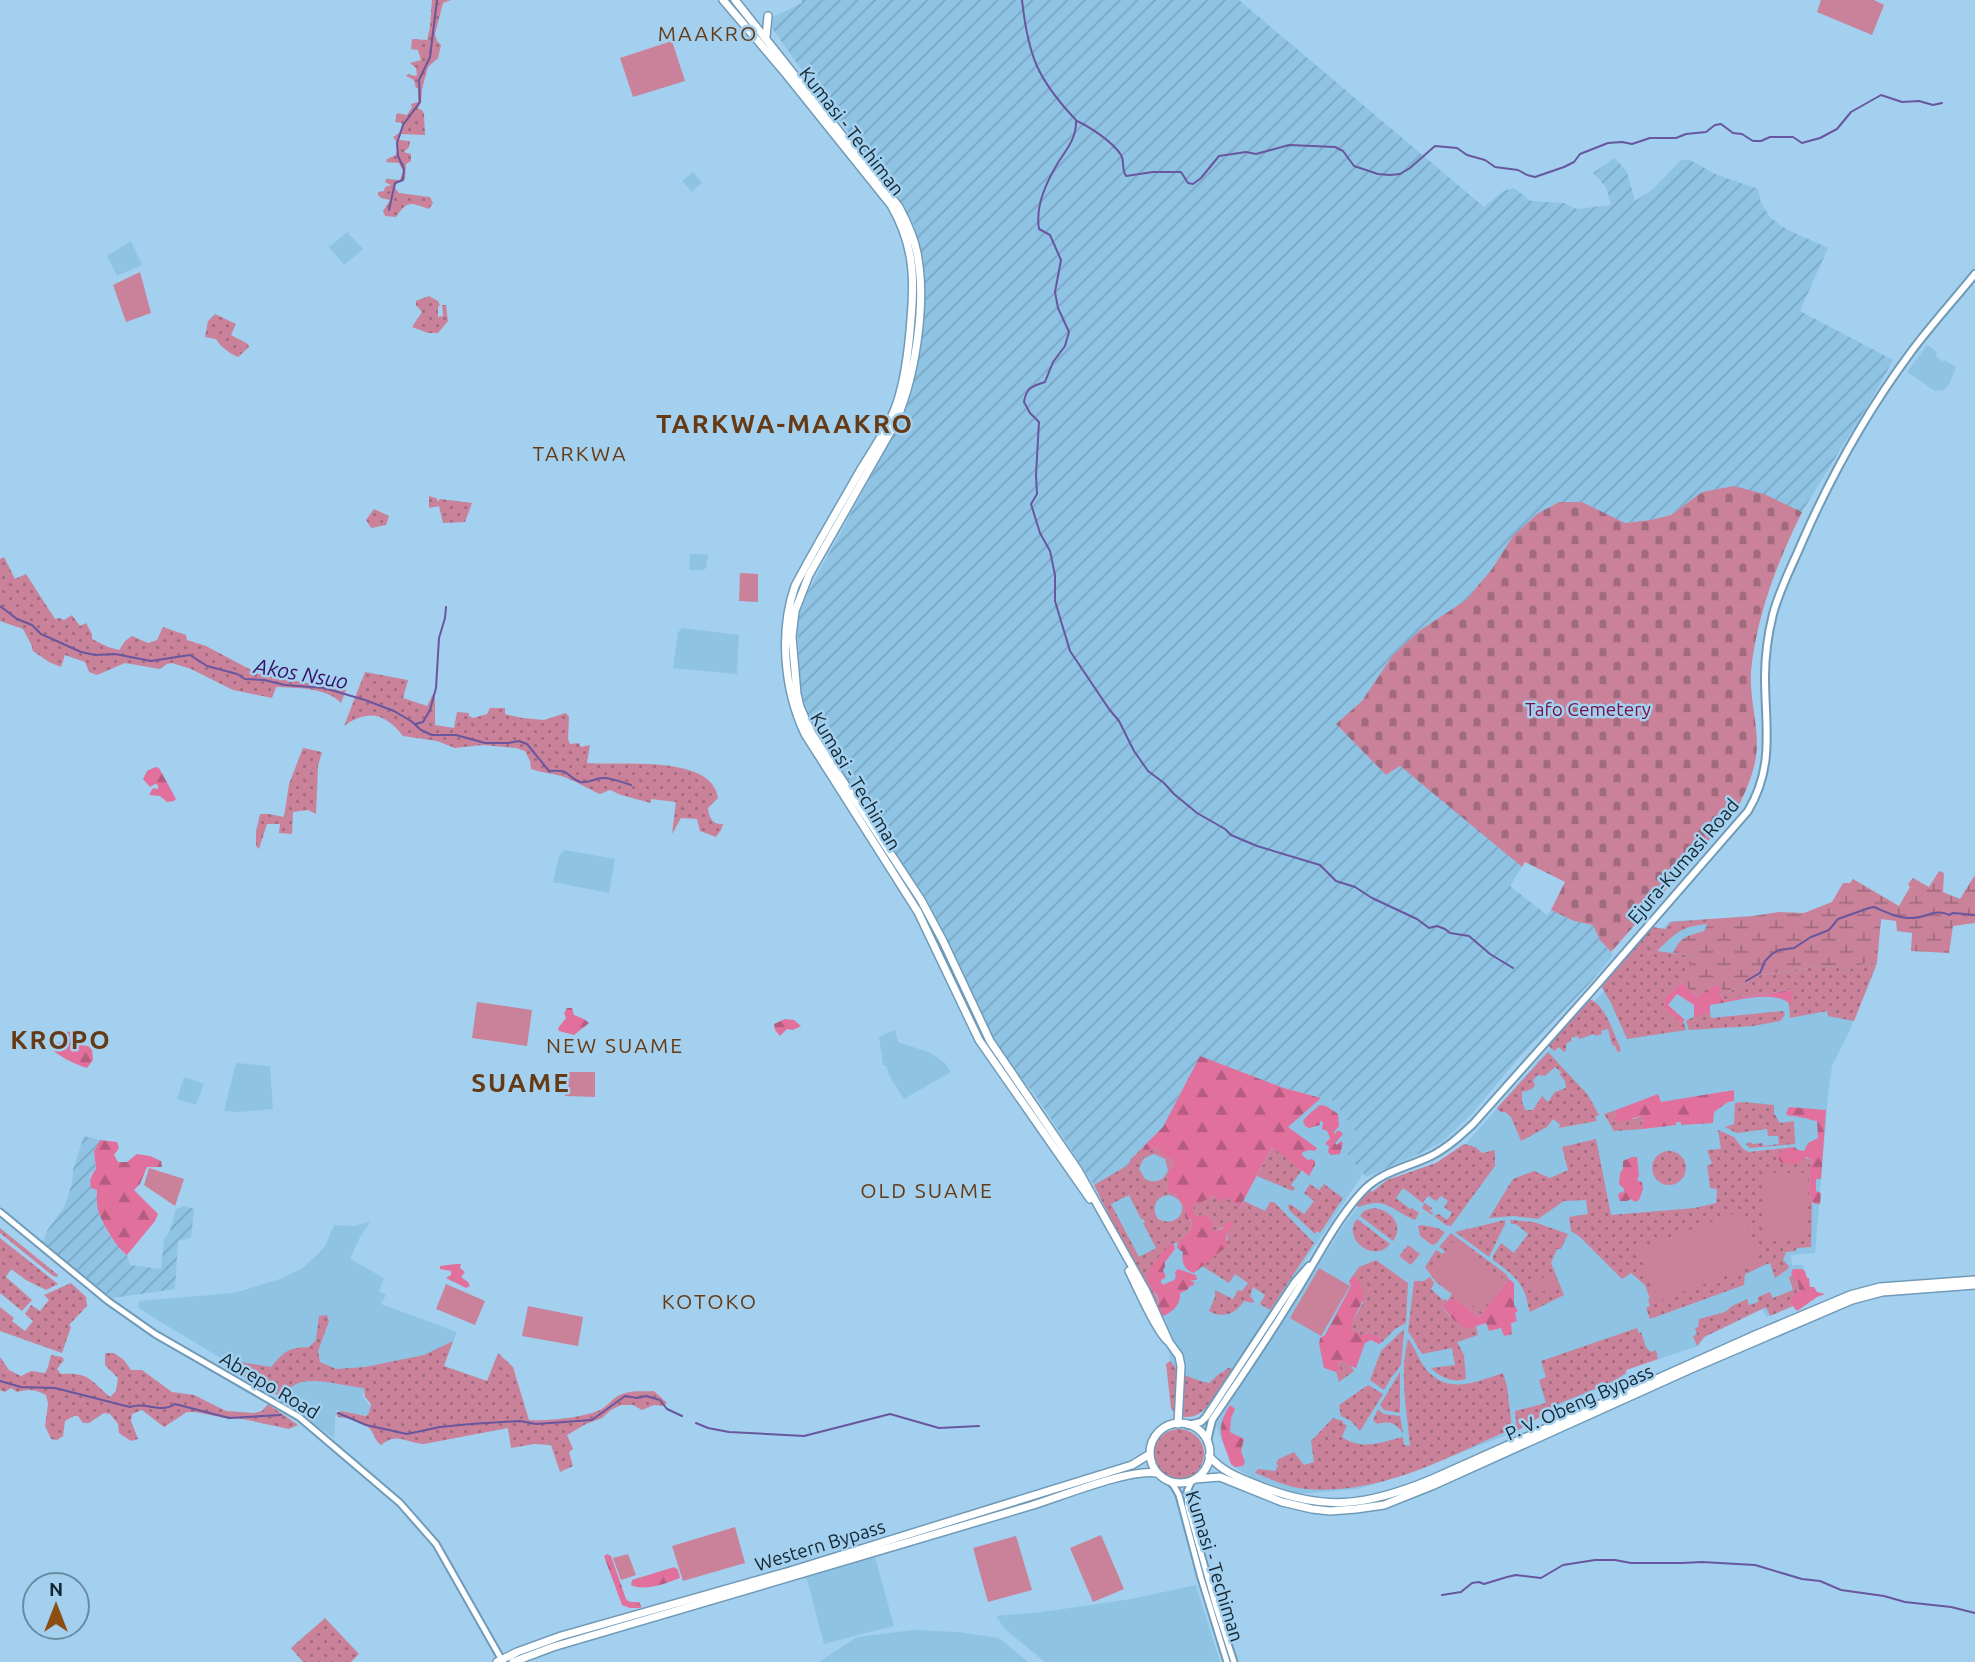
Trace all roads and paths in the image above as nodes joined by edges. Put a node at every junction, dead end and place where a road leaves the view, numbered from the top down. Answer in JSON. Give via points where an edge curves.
{"nodes":[{"id":1,"x":723,"y":0,"type":"edge"},
{"id":2,"x":735,"y":0,"type":"edge"},
{"id":3,"x":759,"y":14,"type":"junction"},
{"id":4,"x":766,"y":37,"type":"junction"},
{"id":5,"x":1975,"y":274,"type":"edge"},
{"id":6,"x":0,"y":1212,"type":"edge"},
{"id":7,"x":1313,"y":1263,"type":"junction"},
{"id":8,"x":1975,"y":1283,"type":"edge"},
{"id":9,"x":1170,"y":1342,"type":"junction"},
{"id":10,"x":1178,"y":1423,"type":"junction"},
{"id":11,"x":1188,"y":1425,"type":"junction"},
{"id":12,"x":1552,"y":1428,"type":"junction"},
{"id":13,"x":1207,"y":1441,"type":"junction"},
{"id":14,"x":1150,"y":1454,"type":"junction"},
{"id":15,"x":1209,"y":1456,"type":"junction"},
{"id":16,"x":1157,"y":1473,"type":"junction"},
{"id":17,"x":1194,"y":1479,"type":"junction"},
{"id":18,"x":1168,"y":1481,"type":"junction"},
{"id":19,"x":1010,"y":1508,"type":"junction"},
{"id":20,"x":500,"y":1661,"type":"edge"},
{"id":21,"x":513,"y":1662,"type":"edge"},
{"id":22,"x":1227,"y":1662,"type":"edge"},
{"id":23,"x":1234,"y":1662,"type":"edge"}],
"edges":[{"from":1,"to":9,"type":"highway","name":"Kumasi - Techiman","via":[[891,205],[908,244],[914,275],[908,358],[897,402],[790,601],[786,632],[794,706],[805,734],[918,912],[979,1040],[1092,1202],[1157,1328]]},
{"from":2,"to":3,"type":"highway"},
{"from":3,"to":4,"type":"highway"},
{"from":3,"to":4,"type":"highway"},
{"from":4,"to":9,"type":"highway","via":[[899,207],[913,237],[920,278],[913,364],[902,408],[809,575],[794,611],[800,707],[812,734],[925,907],[990,1041],[1095,1198]]},
{"from":5,"to":7,"type":"main road","name":"Ejura-Kumasi Road","via":[[1913,350],[1860,429],[1788,573],[1767,653],[1766,765],[1748,811],[1473,1124],[1441,1151],[1371,1183]]},
{"from":6,"to":20,"type":"main road","name":"Abrepo Road","via":[[155,1334],[299,1417],[400,1503],[436,1544]]},
{"from":7,"to":11,"type":"main road","via":[[1301,1274],[1206,1417]]},
{"from":7,"to":13,"type":"main road","via":[[1212,1420]]},
{"from":8,"to":12,"type":"highway","name":"P. V. Obeng Bypass","via":[[1869,1294]]},
{"from":9,"to":10,"type":"highway","via":[[1181,1366]]},
{"from":10,"to":11,"type":"highway"},
{"from":10,"to":14,"type":"highway","via":[[1157,1434]]},
{"from":11,"to":13,"type":"highway"},
{"from":12,"to":15,"type":"highway","name":"P. V. Obeng Bypass","via":[[1415,1486],[1354,1503],[1328,1504],[1282,1495],[1231,1474]]},
{"from":12,"to":17,"type":"highway","name":"P. V. Obeng Bypass","via":[[1402,1499],[1368,1508],[1312,1509],[1220,1477]]},
{"from":13,"to":15,"type":"highway"},
{"from":14,"to":16,"type":"highway"},
{"from":14,"to":19,"type":"highway","name":"Western Bypass","via":[[1132,1465]]},
{"from":15,"to":17,"type":"highway"},
{"from":16,"to":18,"type":"highway"},
{"from":16,"to":19,"type":"highway","name":"Western Bypass","via":[[1141,1472]]},
{"from":17,"to":18,"type":"highway"},
{"from":17,"to":23,"type":"main road","name":"Kumasi - Techiman","via":[[1187,1492],[1188,1507]]},
{"from":18,"to":22,"type":"main road","name":"Kumasi - Techiman","via":[[1180,1495]]},
{"from":19,"to":20,"type":"highway","name":"Western Bypass","via":[[561,1636]]},
{"from":19,"to":21,"type":"highway","name":"Western Bypass"}]}
